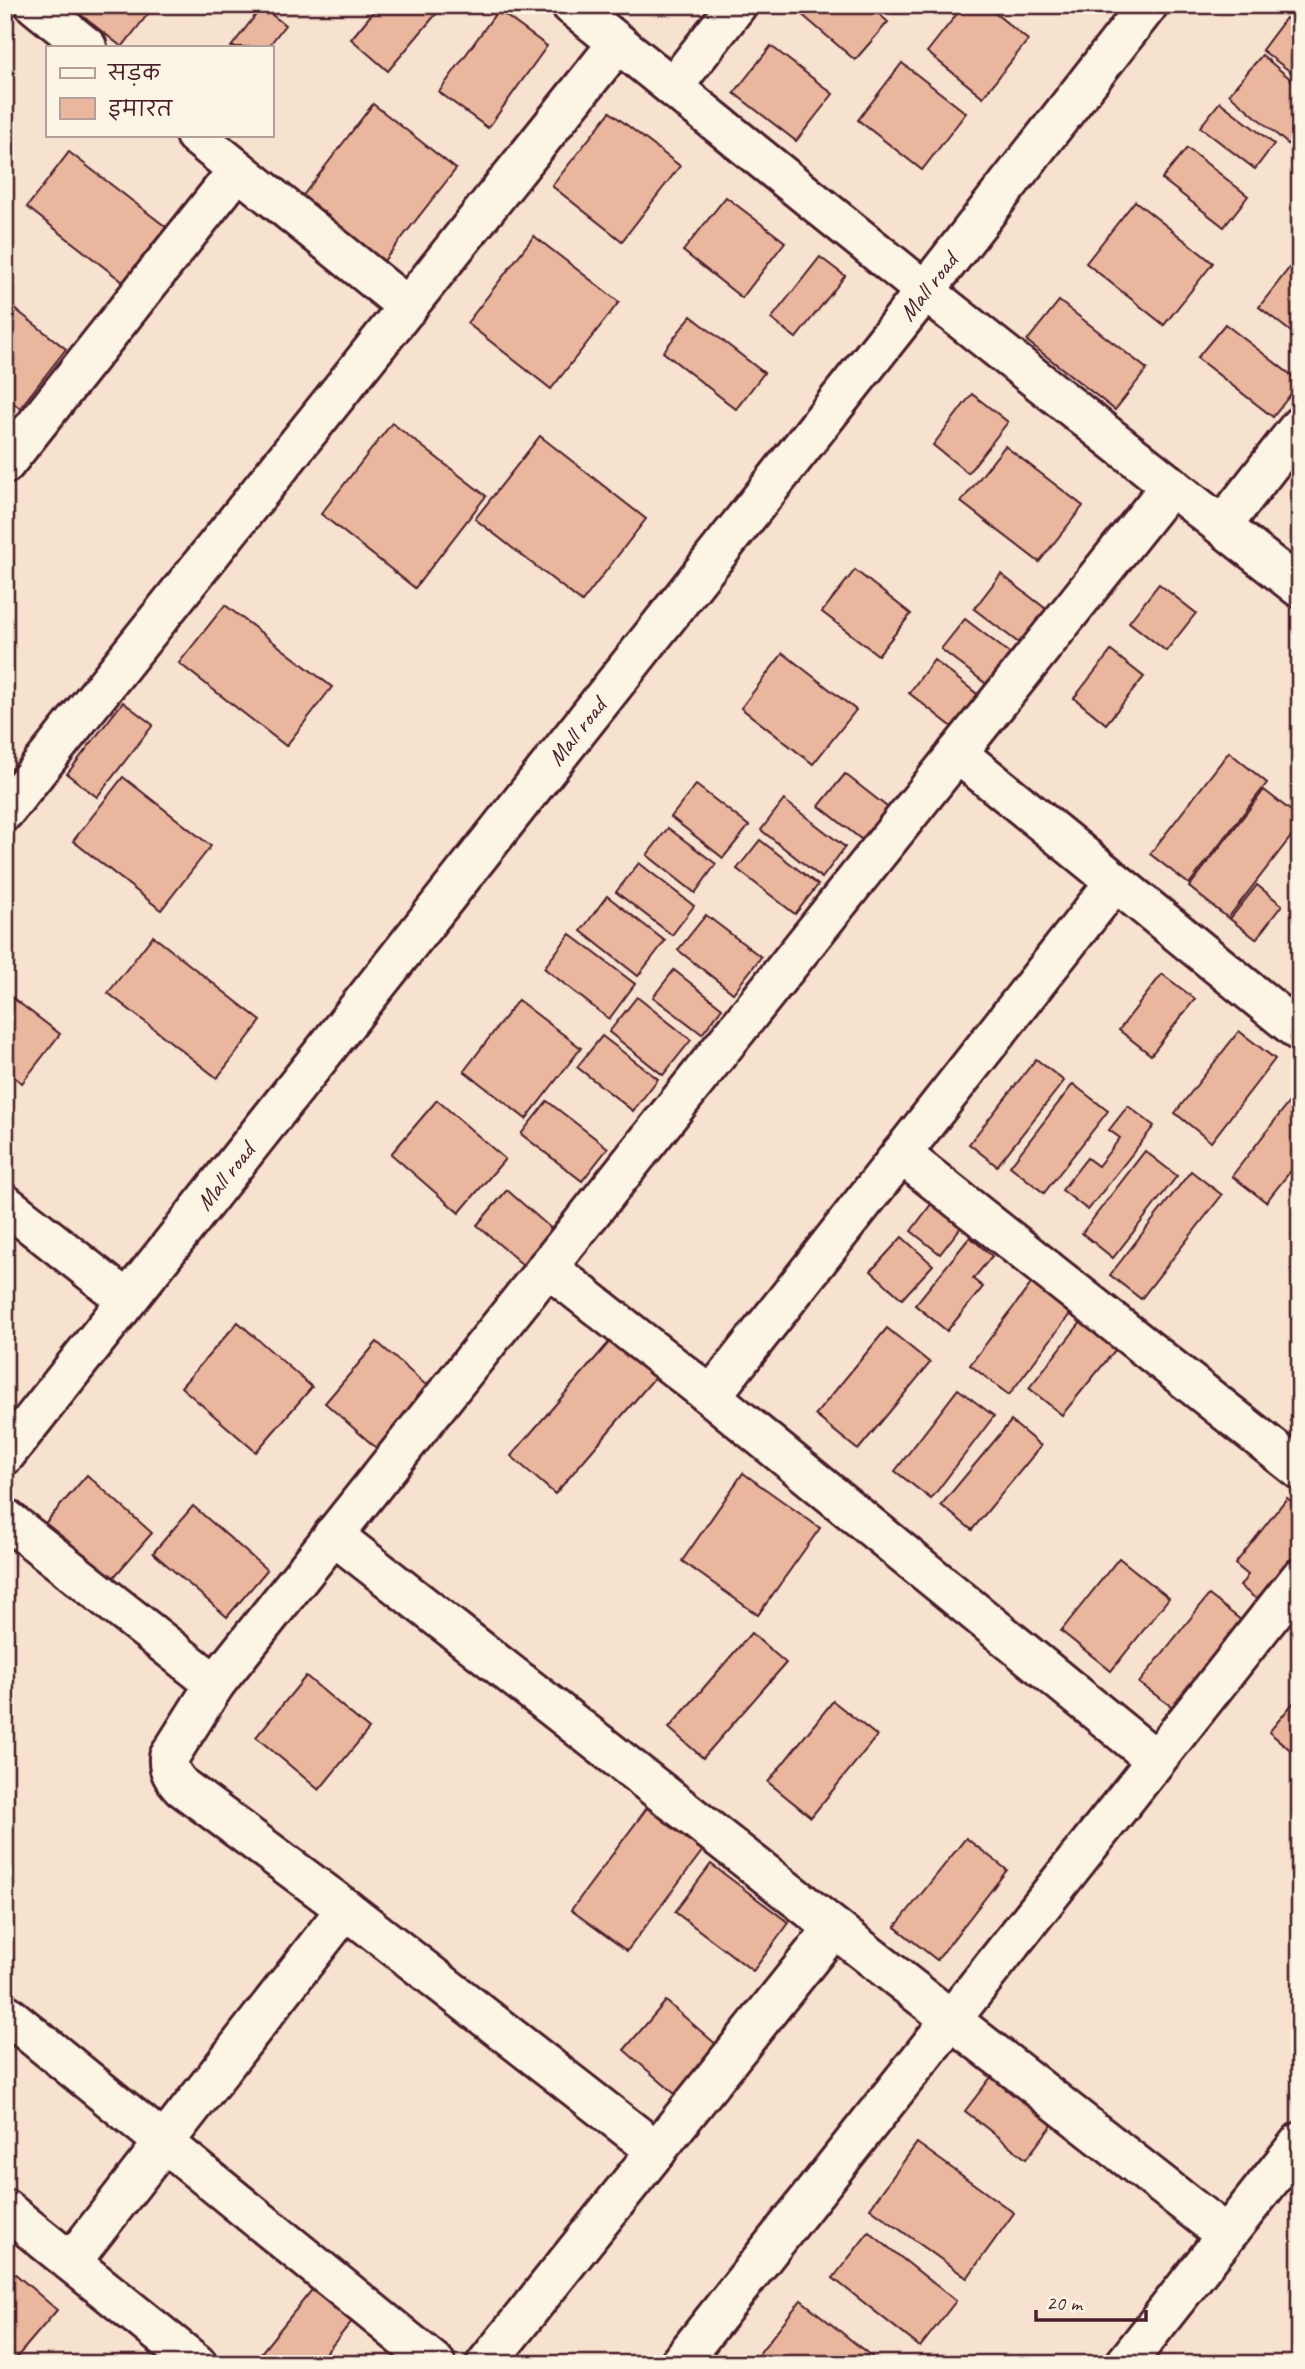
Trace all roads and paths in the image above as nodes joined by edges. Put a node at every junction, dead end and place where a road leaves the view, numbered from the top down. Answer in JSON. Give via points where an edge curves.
{"nodes":[{"id":1,"x":35,"y":5,"type":"edge"},
{"id":2,"x":571,"y":5,"type":"edge"},
{"id":3,"x":737,"y":5,"type":"edge"},
{"id":4,"x":1148,"y":5,"type":"edge"},
{"id":5,"x":618,"y":43,"type":"junction"},
{"id":6,"x":86,"y":46,"type":"edge"},
{"id":7,"x":673,"y":87,"type":"junction"},
{"id":8,"x":196,"y":136,"type":"edge"},
{"id":9,"x":239,"y":170,"type":"junction"},
{"id":10,"x":925,"y":291,"type":"junction"},
{"id":11,"x":408,"y":307,"type":"junction"},
{"id":12,"x":1300,"y":426,"type":"edge"},
{"id":13,"x":11,"y":446,"type":"edge"},
{"id":14,"x":1171,"y":485,"type":"junction"},
{"id":15,"x":1222,"y":526,"type":"junction"},
{"id":16,"x":1300,"y":588,"type":"edge"},
{"id":17,"x":957,"y":753,"type":"junction"},
{"id":18,"x":11,"y":791,"type":"edge"},
{"id":19,"x":1115,"y":882,"type":"junction"},
{"id":20,"x":1300,"y":1032,"type":"edge"},
{"id":21,"x":901,"y":1154,"type":"junction"},
{"id":22,"x":5,"y":1205,"type":"edge"},
{"id":23,"x":547,"y":1267,"type":"junction"},
{"id":24,"x":127,"y":1300,"type":"junction"},
{"id":25,"x":711,"y":1396,"type":"junction"},
{"id":26,"x":5,"y":1455,"type":"edge"},
{"id":27,"x":1300,"y":1470,"type":"edge"},
{"id":28,"x":5,"y":1518,"type":"edge"},
{"id":29,"x":333,"y":1535,"type":"junction"},
{"id":30,"x":1300,"y":1578,"type":"edge"},
{"id":31,"x":215,"y":1684,"type":"junction"},
{"id":32,"x":1156,"y":1760,"type":"junction"},
{"id":33,"x":346,"y":1909,"type":"junction"},
{"id":34,"x":834,"y":1928,"type":"junction"},
{"id":35,"x":5,"y":2013,"type":"edge"},
{"id":36,"x":951,"y":2019,"type":"junction"},
{"id":37,"x":163,"y":2142,"type":"junction"},
{"id":38,"x":1300,"y":2142,"type":"edge"},
{"id":39,"x":657,"y":2151,"type":"junction"},
{"id":40,"x":5,"y":2209,"type":"edge"},
{"id":41,"x":1226,"y":2235,"type":"junction"},
{"id":42,"x":71,"y":2262,"type":"junction"},
{"id":43,"x":198,"y":2364,"type":"edge"},
{"id":44,"x":436,"y":2364,"type":"edge"},
{"id":45,"x":486,"y":2364,"type":"edge"},
{"id":46,"x":679,"y":2364,"type":"edge"},
{"id":47,"x":1125,"y":2364,"type":"edge"}],
"edges":[{"from":1,"to":6,"type":"street"},
{"from":2,"to":5,"type":"street"},
{"from":3,"to":7,"type":"street"},
{"from":4,"to":10,"type":"street","name":"Mall road"},
{"from":5,"to":7,"type":"street"},
{"from":5,"to":11,"type":"street"},
{"from":7,"to":10,"type":"street"},
{"from":8,"to":9,"type":"street"},
{"from":9,"to":11,"type":"street"},
{"from":9,"to":13,"type":"street"},
{"from":10,"to":14,"type":"street"},
{"from":10,"to":24,"type":"street","name":"Mall road"},
{"from":11,"to":18,"type":"street"},
{"from":12,"to":15,"type":"street"},
{"from":14,"to":15,"type":"street"},
{"from":14,"to":17,"type":"street"},
{"from":15,"to":16,"type":"street"},
{"from":17,"to":19,"type":"street"},
{"from":17,"to":23,"type":"street"},
{"from":19,"to":20,"type":"street"},
{"from":19,"to":21,"type":"street"},
{"from":21,"to":25,"type":"street"},
{"from":21,"to":27,"type":"street"},
{"from":22,"to":24,"type":"street"},
{"from":23,"to":25,"type":"street"},
{"from":23,"to":29,"type":"street"},
{"from":24,"to":26,"type":"street","name":"Mall road"},
{"from":25,"to":32,"type":"street"},
{"from":28,"to":31,"type":"street"},
{"from":29,"to":31,"type":"street"},
{"from":29,"to":34,"type":"street"},
{"from":30,"to":32,"type":"street"},
{"from":31,"to":33,"type":"street","via":[[169,1757],[173,1776]]},
{"from":32,"to":36,"type":"street"},
{"from":33,"to":37,"type":"street"},
{"from":33,"to":39,"type":"street"},
{"from":34,"to":36,"type":"street"},
{"from":34,"to":39,"type":"street"},
{"from":35,"to":37,"type":"street"},
{"from":36,"to":41,"type":"street"},
{"from":36,"to":46,"type":"street"},
{"from":37,"to":42,"type":"street"},
{"from":37,"to":44,"type":"street"},
{"from":38,"to":41,"type":"street"},
{"from":39,"to":45,"type":"street"},
{"from":40,"to":42,"type":"street"},
{"from":41,"to":47,"type":"street"},
{"from":42,"to":43,"type":"street"}]}
